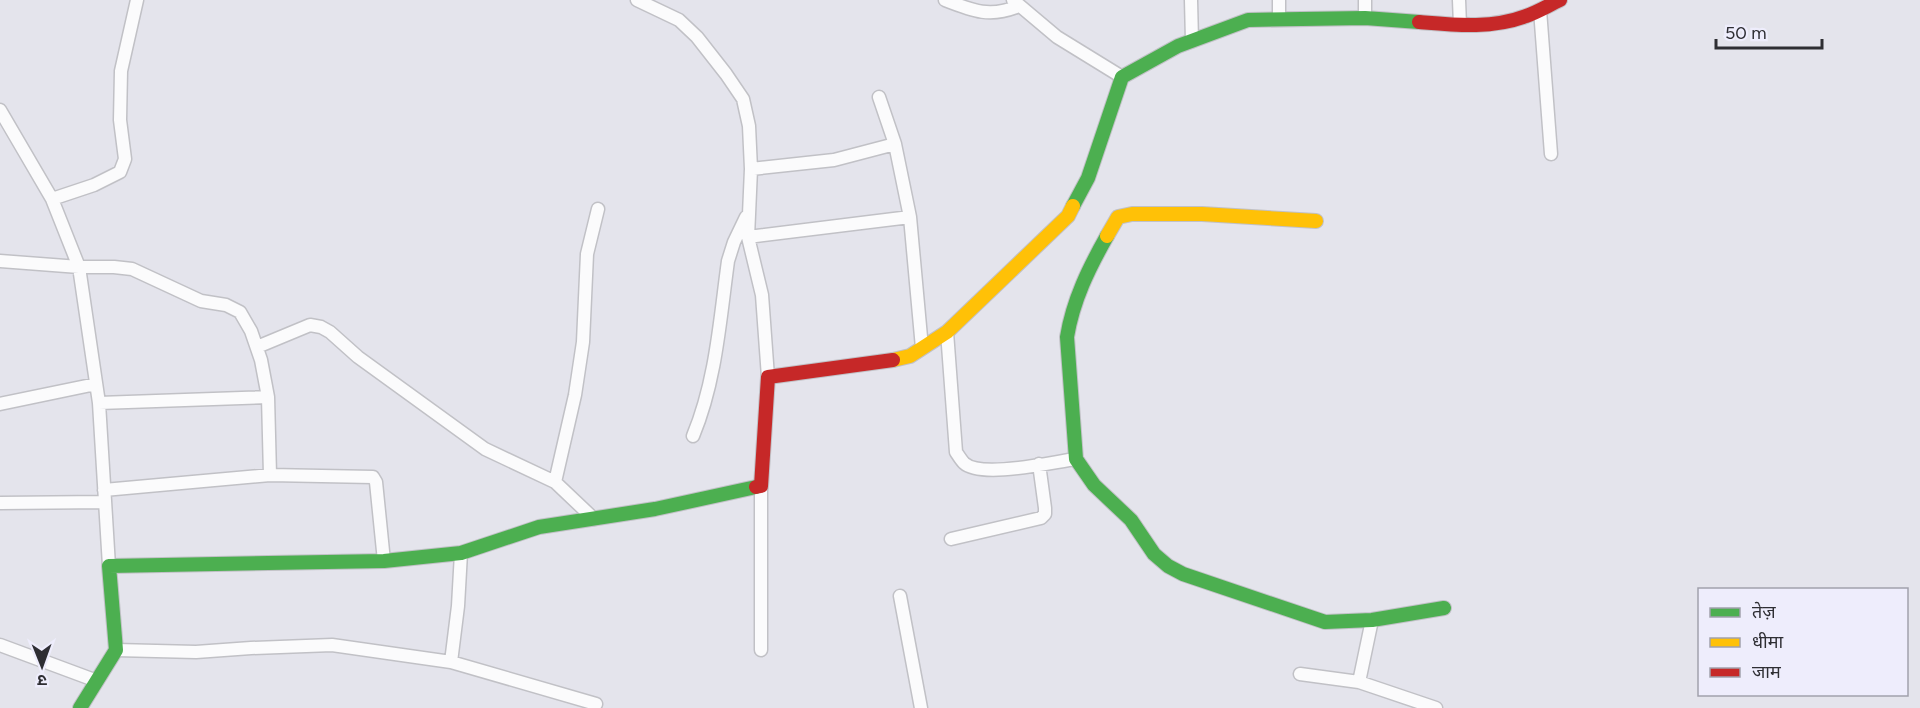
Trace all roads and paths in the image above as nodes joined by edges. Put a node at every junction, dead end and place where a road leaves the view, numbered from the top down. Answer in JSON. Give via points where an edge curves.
{"nodes":[{"id":1,"x":137,"y":0,"type":"edge"},
{"id":2,"x":637,"y":0,"type":"edge"},
{"id":3,"x":945,"y":0,"type":"edge"},
{"id":4,"x":1191,"y":0,"type":"edge"},
{"id":5,"x":1279,"y":0,"type":"edge"},
{"id":6,"x":1365,"y":0,"type":"edge"},
{"id":7,"x":1459,"y":0,"type":"edge"},
{"id":8,"x":1560,"y":0,"type":"edge"},
{"id":9,"x":1016,"y":3,"type":"edge"},
{"id":10,"x":1540,"y":10,"type":"junction"},
{"id":11,"x":1365,"y":18,"type":"junction"},
{"id":12,"x":1279,"y":19,"type":"junction"},
{"id":13,"x":1460,"y":25,"type":"junction"},
{"id":14,"x":1192,"y":40,"type":"junction"},
{"id":15,"x":1122,"y":77,"type":"junction"},
{"id":16,"x":879,"y":97,"type":"dead end"},
{"id":17,"x":0,"y":110,"type":"edge"},
{"id":18,"x":895,"y":144,"type":"junction"},
{"id":19,"x":1551,"y":154,"type":"dead end"},
{"id":20,"x":751,"y":169,"type":"junction"},
{"id":21,"x":52,"y":199,"type":"junction"},
{"id":22,"x":598,"y":210,"type":"dead end"},
{"id":23,"x":749,"y":211,"type":"junction"},
{"id":24,"x":910,"y":217,"type":"junction"},
{"id":25,"x":1316,"y":221,"type":"dead end"},
{"id":26,"x":748,"y":237,"type":"junction"},
{"id":27,"x":0,"y":261,"type":"edge"},
{"id":28,"x":79,"y":267,"type":"junction"},
{"id":29,"x":947,"y":332,"type":"junction"},
{"id":30,"x":257,"y":347,"type":"junction"},
{"id":31,"x":922,"y":348,"type":"junction"},
{"id":32,"x":768,"y":377,"type":"junction"},
{"id":33,"x":96,"y":384,"type":"junction"},
{"id":34,"x":268,"y":397,"type":"junction"},
{"id":35,"x":99,"y":403,"type":"junction"},
{"id":36,"x":0,"y":404,"type":"edge"},
{"id":37,"x":693,"y":435,"type":"dead end"},
{"id":38,"x":1076,"y":459,"type":"junction"},
{"id":39,"x":1039,"y":464,"type":"junction"},
{"id":40,"x":270,"y":475,"type":"junction"},
{"id":41,"x":555,"y":482,"type":"junction"},
{"id":42,"x":761,"y":486,"type":"junction"},
{"id":43,"x":104,"y":496,"type":"junction"},
{"id":44,"x":0,"y":503,"type":"edge"},
{"id":45,"x":594,"y":519,"type":"junction"},
{"id":46,"x":951,"y":539,"type":"dead end"},
{"id":47,"x":461,"y":553,"type":"junction"},
{"id":48,"x":384,"y":561,"type":"junction"},
{"id":49,"x":109,"y":566,"type":"junction"},
{"id":50,"x":900,"y":596,"type":"dead end"},
{"id":51,"x":1444,"y":608,"type":"dead end"},
{"id":52,"x":1372,"y":620,"type":"junction"},
{"id":53,"x":0,"y":645,"type":"edge"},
{"id":54,"x":116,"y":650,"type":"junction"},
{"id":55,"x":761,"y":650,"type":"dead end"},
{"id":56,"x":451,"y":662,"type":"junction"},
{"id":57,"x":1300,"y":674,"type":"dead end"},
{"id":58,"x":97,"y":681,"type":"junction"},
{"id":59,"x":1359,"y":682,"type":"junction"},
{"id":60,"x":596,"y":704,"type":"dead end"},
{"id":61,"x":80,"y":708,"type":"edge"},
{"id":62,"x":921,"y":708,"type":"edge"},
{"id":63,"x":1436,"y":708,"type":"edge"}],
"edges":[{"from":1,"to":21,"type":"street","via":[[121,71],[120,120],[125,159],[120,172],[93,186]]},
{"from":2,"to":20,"type":"street","via":[[679,20],[697,37],[743,99]]},
{"from":3,"to":9,"type":"street","via":[[988,13],[1003,13]]},
{"from":4,"to":14,"type":"street"},
{"from":5,"to":12,"type":"street"},
{"from":6,"to":11,"type":"street"},
{"from":7,"to":13,"type":"street"},
{"from":8,"to":10,"type":"street"},
{"from":9,"to":15,"type":"street","via":[[1057,38]]},
{"from":10,"to":13,"type":"street","via":[[1502,23]]},
{"from":10,"to":19,"type":"street"},
{"from":11,"to":12,"type":"street"},
{"from":11,"to":13,"type":"street"},
{"from":12,"to":14,"type":"street","via":[[1248,20]]},
{"from":14,"to":15,"type":"street"},
{"from":15,"to":29,"type":"street","via":[[1088,178],[1068,216]]},
{"from":16,"to":18,"type":"street"},
{"from":17,"to":21,"type":"street"},
{"from":18,"to":20,"type":"street","via":[[834,160]]},
{"from":18,"to":24,"type":"street"},
{"from":20,"to":23,"type":"street"},
{"from":21,"to":28,"type":"street"},
{"from":22,"to":41,"type":"street","via":[[587,254],[583,342],[575,395]]},
{"from":23,"to":26,"type":"street"},
{"from":23,"to":37,"type":"street","via":[[728,261],[703,412]]},
{"from":24,"to":26,"type":"street"},
{"from":24,"to":31,"type":"street"},
{"from":25,"to":38,"type":"street","via":[[1202,214],[1118,217],[1076,294],[1069,317]]},
{"from":26,"to":32,"type":"street","via":[[762,295]]},
{"from":27,"to":28,"type":"street"},
{"from":28,"to":30,"type":"street","via":[[132,269],[201,301],[226,305],[240,312]]},
{"from":28,"to":33,"type":"street"},
{"from":29,"to":31,"type":"street"},
{"from":29,"to":39,"type":"street","via":[[956,452],[960,458],[965,465],[998,471]]},
{"from":30,"to":34,"type":"street"},
{"from":30,"to":41,"type":"street","via":[[310,325],[321,327],[485,449]]},
{"from":31,"to":32,"type":"street","via":[[910,356],[882,362]]},
{"from":32,"to":42,"type":"street"},
{"from":33,"to":35,"type":"street"},
{"from":33,"to":36,"type":"street"},
{"from":34,"to":35,"type":"street"},
{"from":34,"to":40,"type":"street"},
{"from":35,"to":43,"type":"street"},
{"from":38,"to":39,"type":"street"},
{"from":38,"to":52,"type":"street","via":[[1094,485],[1131,520],[1154,554],[1168,566],[1325,621]]},
{"from":39,"to":46,"type":"street","via":[[1045,508],[1041,518]]},
{"from":40,"to":43,"type":"street"},
{"from":40,"to":48,"type":"street","via":[[373,477]]},
{"from":41,"to":45,"type":"street"},
{"from":42,"to":45,"type":"street"},
{"from":42,"to":55,"type":"street"},
{"from":43,"to":44,"type":"street"},
{"from":43,"to":49,"type":"street"},
{"from":45,"to":47,"type":"street","via":[[539,527]]},
{"from":47,"to":48,"type":"street"},
{"from":47,"to":56,"type":"street"},
{"from":48,"to":49,"type":"street"},
{"from":49,"to":54,"type":"street"},
{"from":50,"to":62,"type":"street"},
{"from":51,"to":52,"type":"street"},
{"from":52,"to":59,"type":"street"},
{"from":53,"to":58,"type":"street"},
{"from":54,"to":56,"type":"street","via":[[196,652],[332,645]]},
{"from":54,"to":58,"type":"street"},
{"from":56,"to":60,"type":"street"},
{"from":57,"to":59,"type":"street"},
{"from":58,"to":61,"type":"street"},
{"from":59,"to":63,"type":"street"}]}
